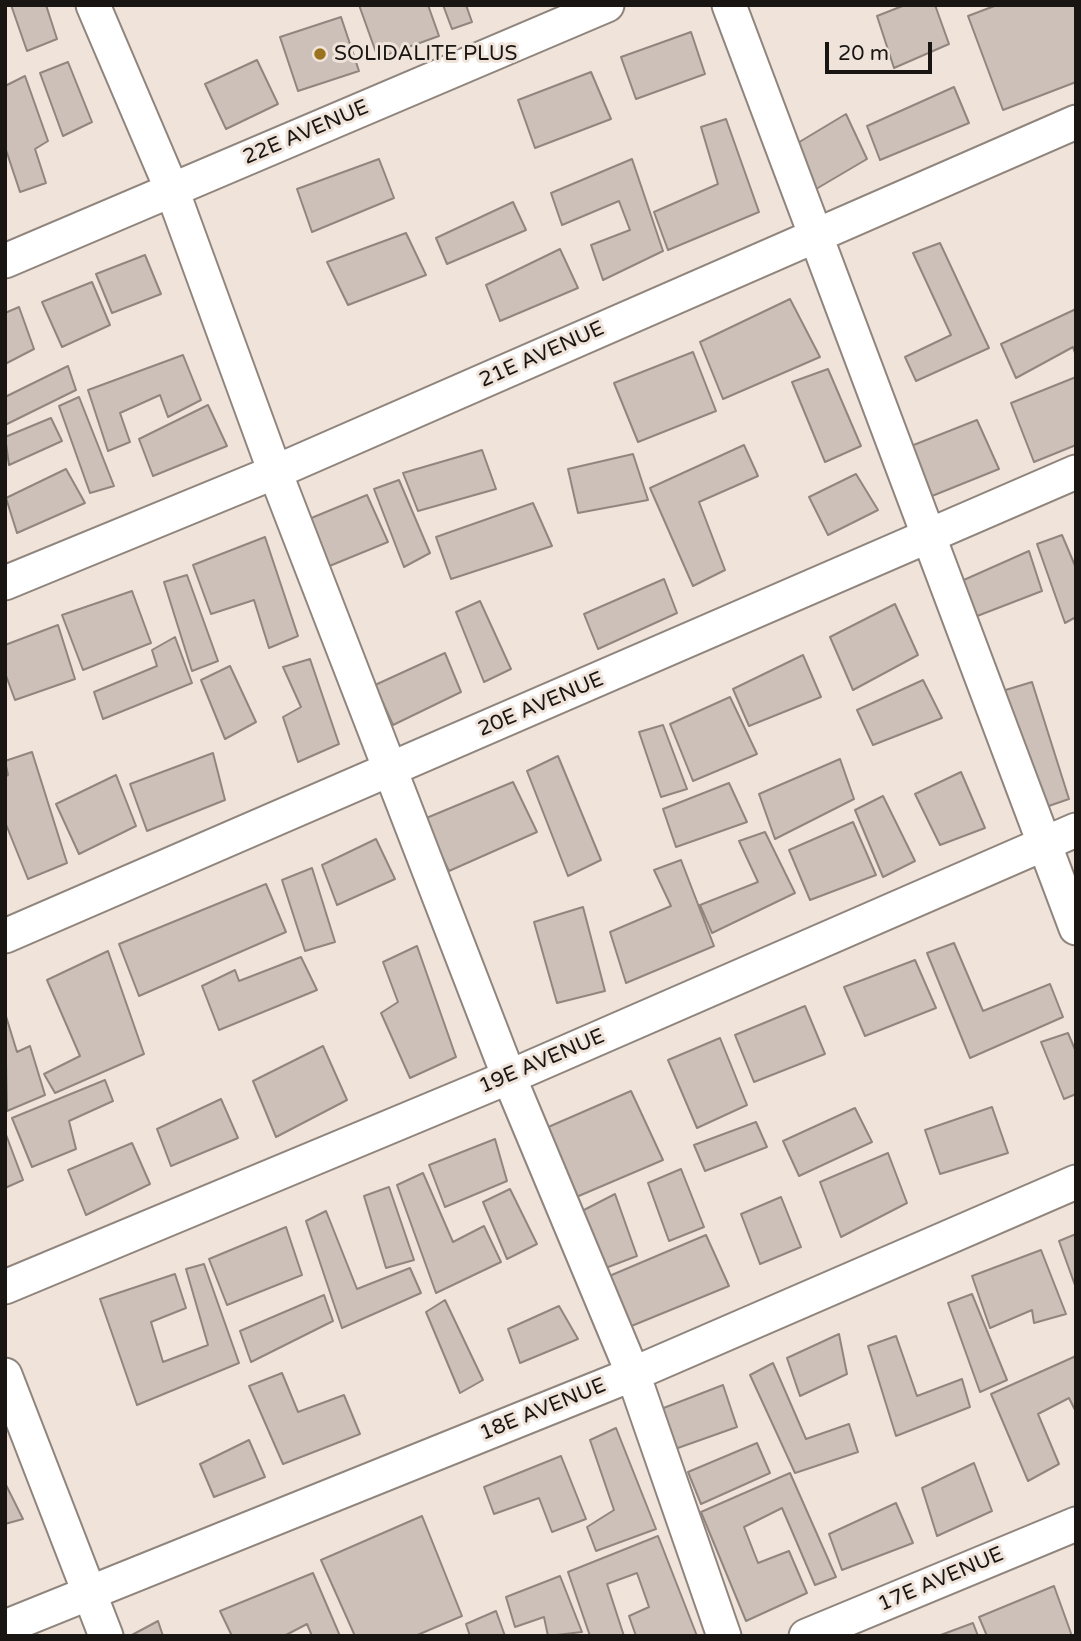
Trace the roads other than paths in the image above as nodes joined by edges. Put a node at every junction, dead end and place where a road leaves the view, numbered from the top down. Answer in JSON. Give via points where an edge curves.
{"nodes":[{"id":1,"x":93,"y":5,"type":"edge"},
{"id":2,"x":607,"y":5,"type":"edge"},
{"id":3,"x":729,"y":5,"type":"edge"},
{"id":4,"x":1076,"y":122,"type":"edge"},
{"id":5,"x":172,"y":190,"type":"junction"},
{"id":6,"x":816,"y":236,"type":"junction"},
{"id":7,"x":5,"y":261,"type":"edge"},
{"id":8,"x":275,"y":472,"type":"junction"},
{"id":9,"x":1076,"y":472,"type":"edge"},
{"id":10,"x":929,"y":538,"type":"junction"},
{"id":11,"x":5,"y":583,"type":"edge"},
{"id":12,"x":391,"y":769,"type":"junction"},
{"id":13,"x":1076,"y":830,"type":"edge"},
{"id":14,"x":1042,"y":844,"type":"junction"},
{"id":15,"x":1076,"y":928,"type":"edge"},
{"id":16,"x":5,"y":936,"type":"edge"},
{"id":17,"x":509,"y":1077,"type":"junction"},
{"id":18,"x":1076,"y":1182,"type":"edge"},
{"id":19,"x":5,"y":1287,"type":"edge"},
{"id":20,"x":633,"y":1374,"type":"junction"},
{"id":21,"x":5,"y":1375,"type":"edge"},
{"id":22,"x":1076,"y":1524,"type":"edge"},
{"id":23,"x":90,"y":1591,"type":"junction"},
{"id":24,"x":5,"y":1628,"type":"edge"},
{"id":25,"x":106,"y":1636,"type":"edge"},
{"id":26,"x":724,"y":1636,"type":"edge"},
{"id":27,"x":806,"y":1636,"type":"edge"}],
"edges":[{"from":1,"to":5,"type":"street"},
{"from":2,"to":5,"type":"street","name":"22E AVENUE"},
{"from":3,"to":6,"type":"street"},
{"from":4,"to":6,"type":"street","name":"21E AVENUE"},
{"from":5,"to":7,"type":"street","name":"22E AVENUE"},
{"from":5,"to":8,"type":"street"},
{"from":6,"to":8,"type":"street","name":"21E AVENUE"},
{"from":6,"to":10,"type":"street"},
{"from":8,"to":11,"type":"street","name":"21E AVENUE"},
{"from":8,"to":12,"type":"street"},
{"from":9,"to":10,"type":"street","name":"20E AVENUE"},
{"from":10,"to":12,"type":"street","name":"20E AVENUE"},
{"from":10,"to":14,"type":"street"},
{"from":12,"to":16,"type":"street","name":"20E AVENUE"},
{"from":12,"to":17,"type":"street"},
{"from":13,"to":14,"type":"street","name":"19E AVENUE"},
{"from":14,"to":15,"type":"street"},
{"from":14,"to":17,"type":"street","name":"19E AVENUE"},
{"from":17,"to":19,"type":"street","name":"19E AVENUE"},
{"from":17,"to":20,"type":"street"},
{"from":18,"to":20,"type":"street","name":"18E AVENUE"},
{"from":20,"to":23,"type":"street","name":"18E AVENUE"},
{"from":20,"to":26,"type":"street"},
{"from":21,"to":23,"type":"street"},
{"from":22,"to":27,"type":"street","name":"17E AVENUE"},
{"from":23,"to":24,"type":"street","name":"18E AVENUE"},
{"from":23,"to":25,"type":"street"}]}
